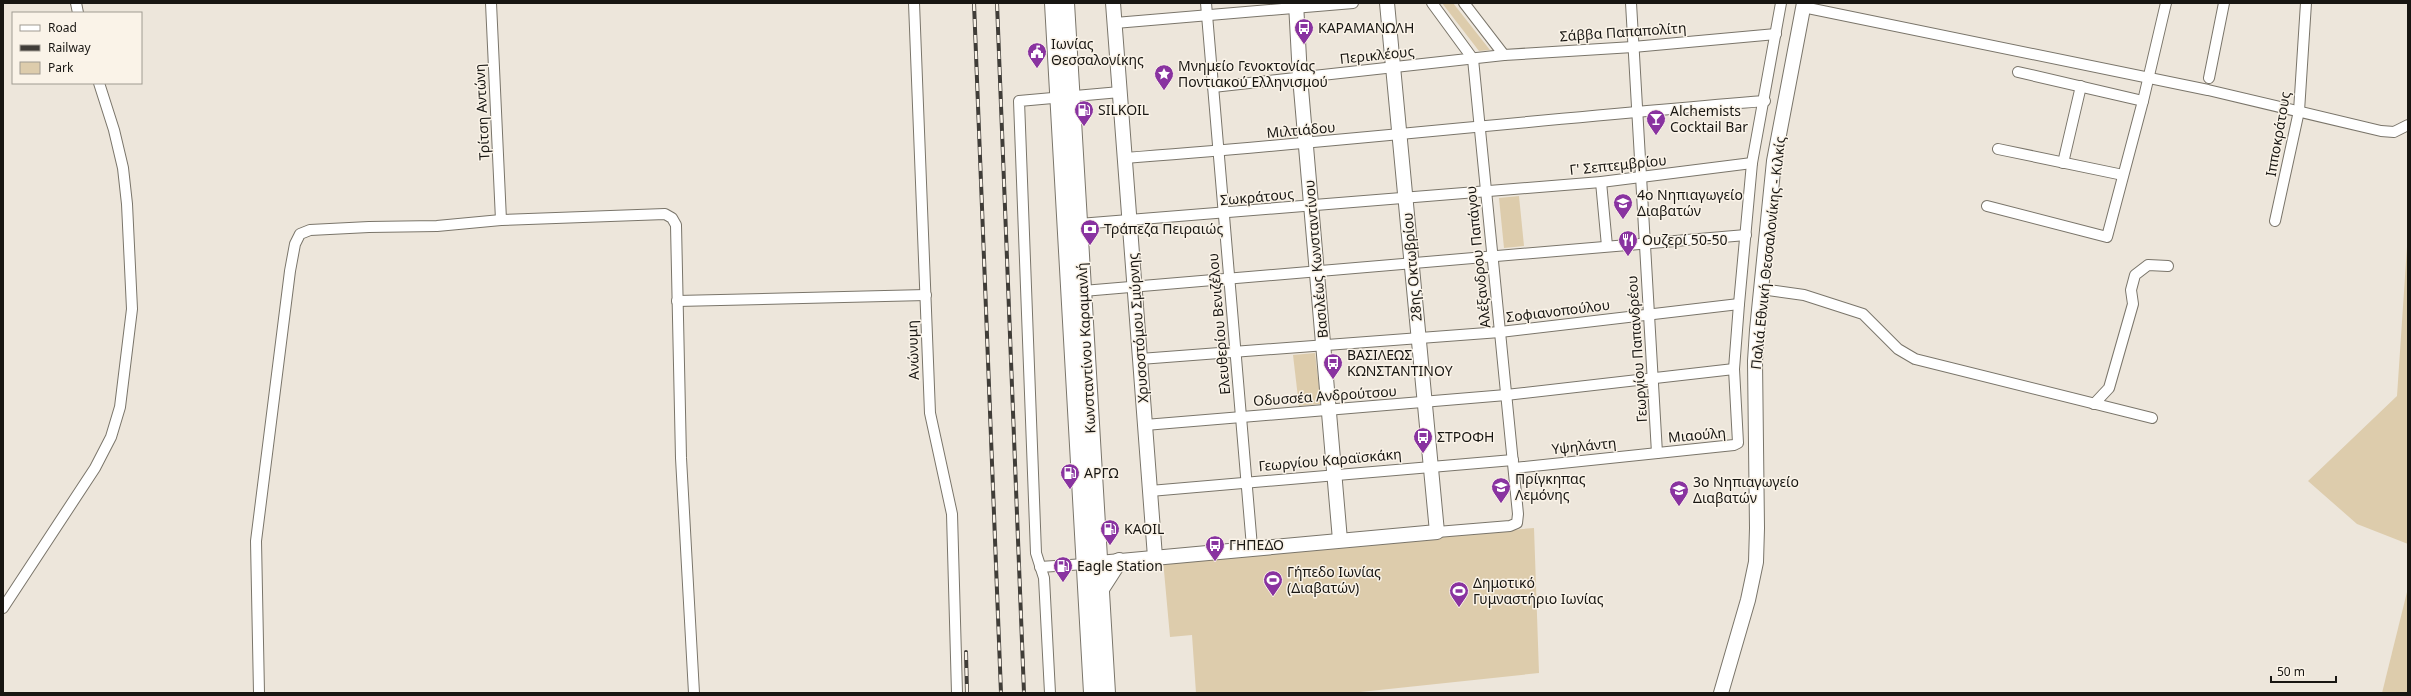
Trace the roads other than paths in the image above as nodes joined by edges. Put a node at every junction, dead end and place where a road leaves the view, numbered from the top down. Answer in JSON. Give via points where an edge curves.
{"nodes":[{"id":1,"x":491,"y":3,"type":"edge"},
{"id":2,"x":914,"y":3,"type":"edge"},
{"id":3,"x":1053,"y":3,"type":"edge"},
{"id":4,"x":1066,"y":3,"type":"edge"},
{"id":5,"x":1113,"y":3,"type":"edge"},
{"id":6,"x":1206,"y":3,"type":"edge"},
{"id":7,"x":1353,"y":3,"type":"edge"},
{"id":8,"x":1387,"y":3,"type":"edge"},
{"id":9,"x":1432,"y":3,"type":"edge"},
{"id":10,"x":1464,"y":3,"type":"edge"},
{"id":11,"x":1631,"y":3,"type":"edge"},
{"id":12,"x":1781,"y":3,"type":"edge"},
{"id":13,"x":2166,"y":3,"type":"edge"},
{"id":14,"x":2224,"y":3,"type":"edge"},
{"id":15,"x":2306,"y":3,"type":"edge"},
{"id":16,"x":1296,"y":5,"type":"edge"},
{"id":17,"x":1804,"y":5,"type":"edge"},
{"id":18,"x":1207,"y":15,"type":"junction"},
{"id":19,"x":1115,"y":23,"type":"junction"},
{"id":20,"x":1776,"y":34,"type":"junction"},
{"id":21,"x":1633,"y":47,"type":"junction"},
{"id":22,"x":1504,"y":55,"type":"junction"},
{"id":23,"x":1473,"y":58,"type":"junction"},
{"id":24,"x":1393,"y":68,"type":"junction"},
{"id":25,"x":2018,"y":72,"type":"dead end"},
{"id":26,"x":1300,"y":77,"type":"junction"},
{"id":27,"x":2147,"y":78,"type":"junction"},
{"id":28,"x":2209,"y":78,"type":"dead end"},
{"id":29,"x":99,"y":84,"type":"edge"},
{"id":30,"x":2081,"y":86,"type":"junction"},
{"id":31,"x":1213,"y":87,"type":"junction"},
{"id":32,"x":1120,"y":92,"type":"junction"},
{"id":33,"x":1065,"y":97,"type":"junction"},
{"id":34,"x":1764,"y":101,"type":"junction"},
{"id":35,"x":2143,"y":101,"type":"junction"},
{"id":36,"x":1636,"y":111,"type":"junction"},
{"id":37,"x":2299,"y":111,"type":"junction"},
{"id":38,"x":2408,"y":125,"type":"edge"},
{"id":39,"x":1480,"y":127,"type":"junction"},
{"id":40,"x":1399,"y":134,"type":"junction"},
{"id":41,"x":1306,"y":144,"type":"junction"},
{"id":42,"x":1998,"y":149,"type":"dead end"},
{"id":43,"x":1218,"y":151,"type":"junction"},
{"id":44,"x":1125,"y":158,"type":"junction"},
{"id":45,"x":1752,"y":163,"type":"junction"},
{"id":46,"x":2063,"y":163,"type":"junction"},
{"id":47,"x":2123,"y":175,"type":"junction"},
{"id":48,"x":1640,"y":176,"type":"junction"},
{"id":49,"x":1601,"y":182,"type":"junction"},
{"id":50,"x":1486,"y":190,"type":"junction"},
{"id":51,"x":1405,"y":198,"type":"junction"},
{"id":52,"x":1311,"y":206,"type":"junction"},
{"id":53,"x":1987,"y":206,"type":"dead end"},
{"id":54,"x":1224,"y":214,"type":"junction"},
{"id":55,"x":501,"y":220,"type":"junction"},
{"id":56,"x":2275,"y":221,"type":"dead end"},
{"id":57,"x":1130,"y":222,"type":"junction"},
{"id":58,"x":1079,"y":224,"type":"junction"},
{"id":59,"x":1746,"y":235,"type":"junction"},
{"id":60,"x":1644,"y":243,"type":"junction"},
{"id":61,"x":1607,"y":246,"type":"junction"},
{"id":62,"x":1492,"y":255,"type":"junction"},
{"id":63,"x":1412,"y":263,"type":"junction"},
{"id":64,"x":2168,"y":266,"type":"dead end"},
{"id":65,"x":1316,"y":271,"type":"junction"},
{"id":66,"x":1229,"y":280,"type":"junction"},
{"id":67,"x":1135,"y":287,"type":"junction"},
{"id":68,"x":1761,"y":289,"type":"junction"},
{"id":69,"x":1082,"y":291,"type":"junction"},
{"id":70,"x":926,"y":295,"type":"junction"},
{"id":71,"x":677,"y":301,"type":"junction"},
{"id":72,"x":1739,"y":304,"type":"junction"},
{"id":73,"x":1648,"y":313,"type":"junction"},
{"id":74,"x":1500,"y":332,"type":"junction"},
{"id":75,"x":1419,"y":339,"type":"junction"},
{"id":76,"x":1323,"y":345,"type":"junction"},
{"id":77,"x":1236,"y":352,"type":"junction"},
{"id":78,"x":1140,"y":359,"type":"junction"},
{"id":79,"x":1734,"y":369,"type":"junction"},
{"id":80,"x":1652,"y":378,"type":"junction"},
{"id":81,"x":1506,"y":395,"type":"junction"},
{"id":82,"x":1425,"y":403,"type":"junction"},
{"id":83,"x":2094,"y":404,"type":"junction"},
{"id":84,"x":1330,"y":409,"type":"junction"},
{"id":85,"x":1241,"y":417,"type":"junction"},
{"id":86,"x":2152,"y":418,"type":"dead end"},
{"id":87,"x":1145,"y":425,"type":"junction"},
{"id":88,"x":1657,"y":453,"type":"junction"},
{"id":89,"x":1513,"y":464,"type":"junction"},
{"id":90,"x":1431,"y":465,"type":"junction"},
{"id":91,"x":1334,"y":474,"type":"junction"},
{"id":92,"x":1246,"y":481,"type":"junction"},
{"id":93,"x":1150,"y":491,"type":"junction"},
{"id":94,"x":1436,"y":532,"type":"junction"},
{"id":95,"x":1340,"y":540,"type":"junction"},
{"id":96,"x":1252,"y":547,"type":"junction"},
{"id":97,"x":1155,"y":557,"type":"junction"},
{"id":98,"x":1119,"y":561,"type":"junction"},
{"id":99,"x":1092,"y":563,"type":"junction"},
{"id":100,"x":1040,"y":567,"type":"junction"},
{"id":101,"x":1101,"y":589,"type":"junction"},
{"id":102,"x":3,"y":608,"type":"edge"},
{"id":103,"x":259,"y":693,"type":"edge"},
{"id":104,"x":694,"y":693,"type":"edge"},
{"id":105,"x":957,"y":693,"type":"edge"},
{"id":106,"x":1050,"y":693,"type":"edge"},
{"id":107,"x":1092,"y":693,"type":"edge"},
{"id":108,"x":1107,"y":693,"type":"edge"},
{"id":109,"x":1721,"y":693,"type":"edge"}],
"edges":[{"from":1,"to":55,"type":"street","name":"Τρίτση Αντώνη"},
{"from":2,"to":70,"type":"street","name":"Ανώνυμη"},
{"from":3,"to":33,"type":"main road","name":"Κωνσταντίνου Καραμανλή"},
{"from":4,"to":33,"type":"main road","name":"Κωνσταντίνου Καραμανλή"},
{"from":5,"to":19,"type":"street","name":"Χρυσοστόμου Σμύρνης"},
{"from":6,"to":18,"type":"street","name":"Ελευθερίου Βενιζέλου"},
{"from":7,"to":16,"type":"street"},
{"from":8,"to":24,"type":"street","name":"28ης Οκτωβρίου"},
{"from":9,"to":23,"type":"street"},
{"from":10,"to":22,"type":"street"},
{"from":11,"to":21,"type":"street","name":"Γεωργίου Παπανδρέου"},
{"from":12,"to":20,"type":"street"},
{"from":13,"to":27,"type":"street"},
{"from":14,"to":28,"type":"street"},
{"from":15,"to":37,"type":"street","name":"Ιπποκράτους"},
{"from":16,"to":18,"type":"street"},
{"from":16,"to":26,"type":"street","name":"Βασιλέως Κωνσταντίνου"},
{"from":17,"to":27,"type":"street"},
{"from":17,"to":68,"type":"street","name":"Παλιά Εθνική Θεσσαλονίκης - Κιλκίς","via":[[1774,161]]},
{"from":18,"to":19,"type":"street"},
{"from":18,"to":31,"type":"street","name":"Ελευθερίου Βενιζέλου"},
{"from":19,"to":32,"type":"street","name":"Χρυσοστόμου Σμύρνης"},
{"from":20,"to":21,"type":"street","name":"Σάββα Παπαπολίτη"},
{"from":20,"to":34,"type":"street"},
{"from":21,"to":22,"type":"street","name":"Σάββα Παπαπολίτη"},
{"from":21,"to":36,"type":"street","name":"Γεωργίου Παπανδρέου"},
{"from":22,"to":23,"type":"street","name":"Σάββα Παπαπολίτη"},
{"from":23,"to":24,"type":"street","name":"Περικλέους"},
{"from":23,"to":39,"type":"street","name":"Αλέξανδρου Παπάγου"},
{"from":24,"to":26,"type":"street","name":"Περικλέους"},
{"from":24,"to":40,"type":"street","name":"28ης Οκτωβρίου"},
{"from":25,"to":30,"type":"street"},
{"from":26,"to":31,"type":"street","name":"Περικλέους"},
{"from":26,"to":41,"type":"street","name":"Βασιλέως Κωνσταντίνου"},
{"from":27,"to":35,"type":"street"},
{"from":27,"to":37,"type":"street"},
{"from":29,"to":102,"type":"street","via":[[123,168],[127,204],[132,309],[121,399],[111,437],[95,468]]},
{"from":30,"to":35,"type":"street"},
{"from":30,"to":46,"type":"street"},
{"from":31,"to":43,"type":"street","name":"Ελευθερίου Βενιζέλου"},
{"from":32,"to":33,"type":"street"},
{"from":32,"to":44,"type":"street","name":"Χρυσοστόμου Σμύρνης"},
{"from":33,"to":58,"type":"main road","name":"Κωνσταντίνου Καραμανλή"},
{"from":33,"to":99,"type":"main road","name":"Κωνσταντίνου Καραμανλή"},
{"from":33,"to":100,"type":"street","via":[[1019,101],[1036,553]]},
{"from":34,"to":36,"type":"street","name":"Μιλτιάδου"},
{"from":34,"to":45,"type":"street"},
{"from":35,"to":47,"type":"street"},
{"from":36,"to":39,"type":"street","name":"Μιλτιάδου"},
{"from":36,"to":48,"type":"street","name":"Γεωργίου Παπανδρέου"},
{"from":37,"to":38,"type":"street","via":[[2381,131],[2394,132]]},
{"from":37,"to":56,"type":"street","name":"Ιπποκράτους"},
{"from":39,"to":40,"type":"street","name":"Μιλτιάδου"},
{"from":39,"to":50,"type":"street","name":"Αλέξανδρου Παπάγου"},
{"from":40,"to":41,"type":"street","name":"Μιλτιάδου"},
{"from":40,"to":51,"type":"street","name":"28ης Οκτωβρίου"},
{"from":41,"to":43,"type":"street","name":"Μιλτιάδου"},
{"from":41,"to":52,"type":"street","name":"Βασιλέως Κωνσταντίνου"},
{"from":42,"to":46,"type":"street"},
{"from":43,"to":44,"type":"street","name":"Μιλτιάδου"},
{"from":43,"to":54,"type":"street","name":"Ελευθερίου Βενιζέλου"},
{"from":44,"to":57,"type":"street","name":"Χρυσοστόμου Σμύρνης"},
{"from":45,"to":48,"type":"street","name":"Γ' Σεπτεμβρίου"},
{"from":45,"to":59,"type":"street"},
{"from":46,"to":47,"type":"street"},
{"from":47,"to":53,"type":"street","via":[[2107,237]]},
{"from":48,"to":49,"type":"street","name":"Γ' Σεπτεμβρίου"},
{"from":48,"to":60,"type":"street","name":"Γεωργίου Παπανδρέου"},
{"from":49,"to":50,"type":"street","name":"Γ' Σεπτεμβρίου"},
{"from":49,"to":61,"type":"street"},
{"from":50,"to":51,"type":"street","name":"Σωκράτους"},
{"from":50,"to":62,"type":"street","name":"Αλέξανδρου Παπάγου"},
{"from":51,"to":52,"type":"street","name":"Σωκράτους"},
{"from":51,"to":63,"type":"street","name":"28ης Οκτωβρίου"},
{"from":52,"to":54,"type":"street","name":"Σωκράτους"},
{"from":52,"to":65,"type":"street","name":"Βασιλέως Κωνσταντίνου"},
{"from":54,"to":57,"type":"street","name":"Σωκράτους"},
{"from":54,"to":66,"type":"street","name":"Ελευθερίου Βενιζέλου"},
{"from":55,"to":71,"type":"street","via":[[664,214],[672,218],[676,225]]},
{"from":55,"to":103,"type":"street","via":[[437,226],[310,230],[300,234],[295,244],[282,329],[256,541]]},
{"from":57,"to":58,"type":"street","name":"Σωκράτους"},
{"from":57,"to":67,"type":"street","name":"Χρυσοστόμου Σμύρνης"},
{"from":58,"to":69,"type":"main road","name":"Κωνσταντίνου Καραμανλή"},
{"from":59,"to":60,"type":"street"},
{"from":59,"to":72,"type":"street"},
{"from":60,"to":61,"type":"street"},
{"from":60,"to":73,"type":"street","name":"Γεωργίου Παπανδρέου"},
{"from":61,"to":62,"type":"street"},
{"from":62,"to":63,"type":"street"},
{"from":62,"to":74,"type":"street","name":"Αλέξανδρου Παπάγου"},
{"from":63,"to":65,"type":"street"},
{"from":63,"to":75,"type":"street","name":"28ης Οκτωβρίου"},
{"from":64,"to":83,"type":"street","via":[[2148,265],[2135,274],[2131,290],[2133,304],[2109,388]]},
{"from":65,"to":66,"type":"street"},
{"from":65,"to":76,"type":"street","name":"Βασιλέως Κωνσταντίνου"},
{"from":66,"to":67,"type":"street"},
{"from":66,"to":77,"type":"street","name":"Ελευθερίου Βενιζέλου"},
{"from":67,"to":69,"type":"street"},
{"from":67,"to":78,"type":"street","name":"Χρυσοστόμου Σμύρνης"},
{"from":68,"to":83,"type":"street","via":[[1804,295],[1863,314],[1906,356],[1915,360]]},
{"from":68,"to":109,"type":"street","name":"Παλιά Εθνική Θεσσαλονίκης - Κιλκίς","via":[[1755,361],[1756,562],[1748,600]]},
{"from":69,"to":99,"type":"main road","name":"Κωνσταντίνου Καραμανλή"},
{"from":70,"to":71,"type":"street"},
{"from":70,"to":105,"type":"street","name":"Ανώνυμη","via":[[930,413],[952,514]]},
{"from":71,"to":104,"type":"street","via":[[681,458]]},
{"from":72,"to":73,"type":"street","name":"Σοφιανοπούλου"},
{"from":72,"to":79,"type":"street"},
{"from":73,"to":74,"type":"street","name":"Σοφιανοπούλου"},
{"from":73,"to":80,"type":"street","name":"Γεωργίου Παπανδρέου"},
{"from":74,"to":75,"type":"street","name":"Σοφιανοπούλου"},
{"from":74,"to":81,"type":"street","name":"Αλέξανδρου Παπάγου"},
{"from":75,"to":76,"type":"street","name":"Σοφιανοπούλου"},
{"from":75,"to":82,"type":"street","name":"28ης Οκτωβρίου"},
{"from":76,"to":77,"type":"street","name":"Σοφιανοπούλου"},
{"from":76,"to":84,"type":"street","name":"Βασιλέως Κωνσταντίνου"},
{"from":77,"to":78,"type":"street","name":"Σοφιανοπούλου"},
{"from":77,"to":85,"type":"street","name":"Ελευθερίου Βενιζέλου"},
{"from":78,"to":87,"type":"street","name":"Χρυσοστόμου Σμύρνης"},
{"from":79,"to":80,"type":"street","name":"Οδυσσέα Ανδρούτσου"},
{"from":79,"to":88,"type":"street","name":"Μιαούλη","via":[[1738,443]]},
{"from":80,"to":81,"type":"street","name":"Οδυσσέα Ανδρούτσου"},
{"from":80,"to":88,"type":"street","name":"Γεωργίου Παπανδρέου"},
{"from":81,"to":82,"type":"street","name":"Οδυσσέα Ανδρούτσου"},
{"from":81,"to":89,"type":"street","name":"Αλέξανδρου Παπάγου"},
{"from":82,"to":84,"type":"street","name":"Οδυσσέα Ανδρούτσου"},
{"from":82,"to":90,"type":"street","name":"28ης Οκτωβρίου"},
{"from":83,"to":86,"type":"street"},
{"from":84,"to":85,"type":"street","name":"Οδυσσέα Ανδρούτσου"},
{"from":84,"to":91,"type":"street","name":"Βασιλέως Κωνσταντίνου"},
{"from":85,"to":87,"type":"street","name":"Οδυσσέα Ανδρούτσου"},
{"from":85,"to":92,"type":"street","name":"Ελευθερίου Βενιζέλου"},
{"from":87,"to":93,"type":"street","name":"Χρυσοστόμου Σμύρνης"},
{"from":88,"to":89,"type":"street","name":"Υψηλάντη"},
{"from":89,"to":90,"type":"street","name":"Γεωργίου Καραϊσκάκη"},
{"from":89,"to":94,"type":"street","name":"Αλέξανδρου Παπάγου","via":[[1518,520],[1515,524]]},
{"from":90,"to":91,"type":"street","name":"Γεωργίου Καραϊσκάκη"},
{"from":90,"to":94,"type":"street","name":"28ης Οκτωβρίου"},
{"from":91,"to":92,"type":"street","name":"Γεωργίου Καραϊσκάκη"},
{"from":91,"to":95,"type":"street","name":"Βασιλέως Κωνσταντίνου"},
{"from":92,"to":93,"type":"street","name":"Γεωργίου Καραϊσκάκη"},
{"from":92,"to":96,"type":"street","name":"Ελευθερίου Βενιζέλου"},
{"from":93,"to":97,"type":"street","name":"Χρυσοστόμου Σμύρνης"},
{"from":94,"to":95,"type":"street"},
{"from":95,"to":96,"type":"street"},
{"from":96,"to":97,"type":"street"},
{"from":97,"to":98,"type":"street"},
{"from":98,"to":99,"type":"street"},
{"from":98,"to":101,"type":"main road"},
{"from":99,"to":100,"type":"street"},
{"from":99,"to":101,"type":"main road","name":"Κωνσταντίνου Καραμανλή"},
{"from":99,"to":107,"type":"main road","name":"Κωνσταντίνου Καραμανλή"},
{"from":100,"to":106,"type":"street","via":[[1044,578]]},
{"from":101,"to":108,"type":"main road","name":"Κωνσταντίνου Καραμανλή"}]}
